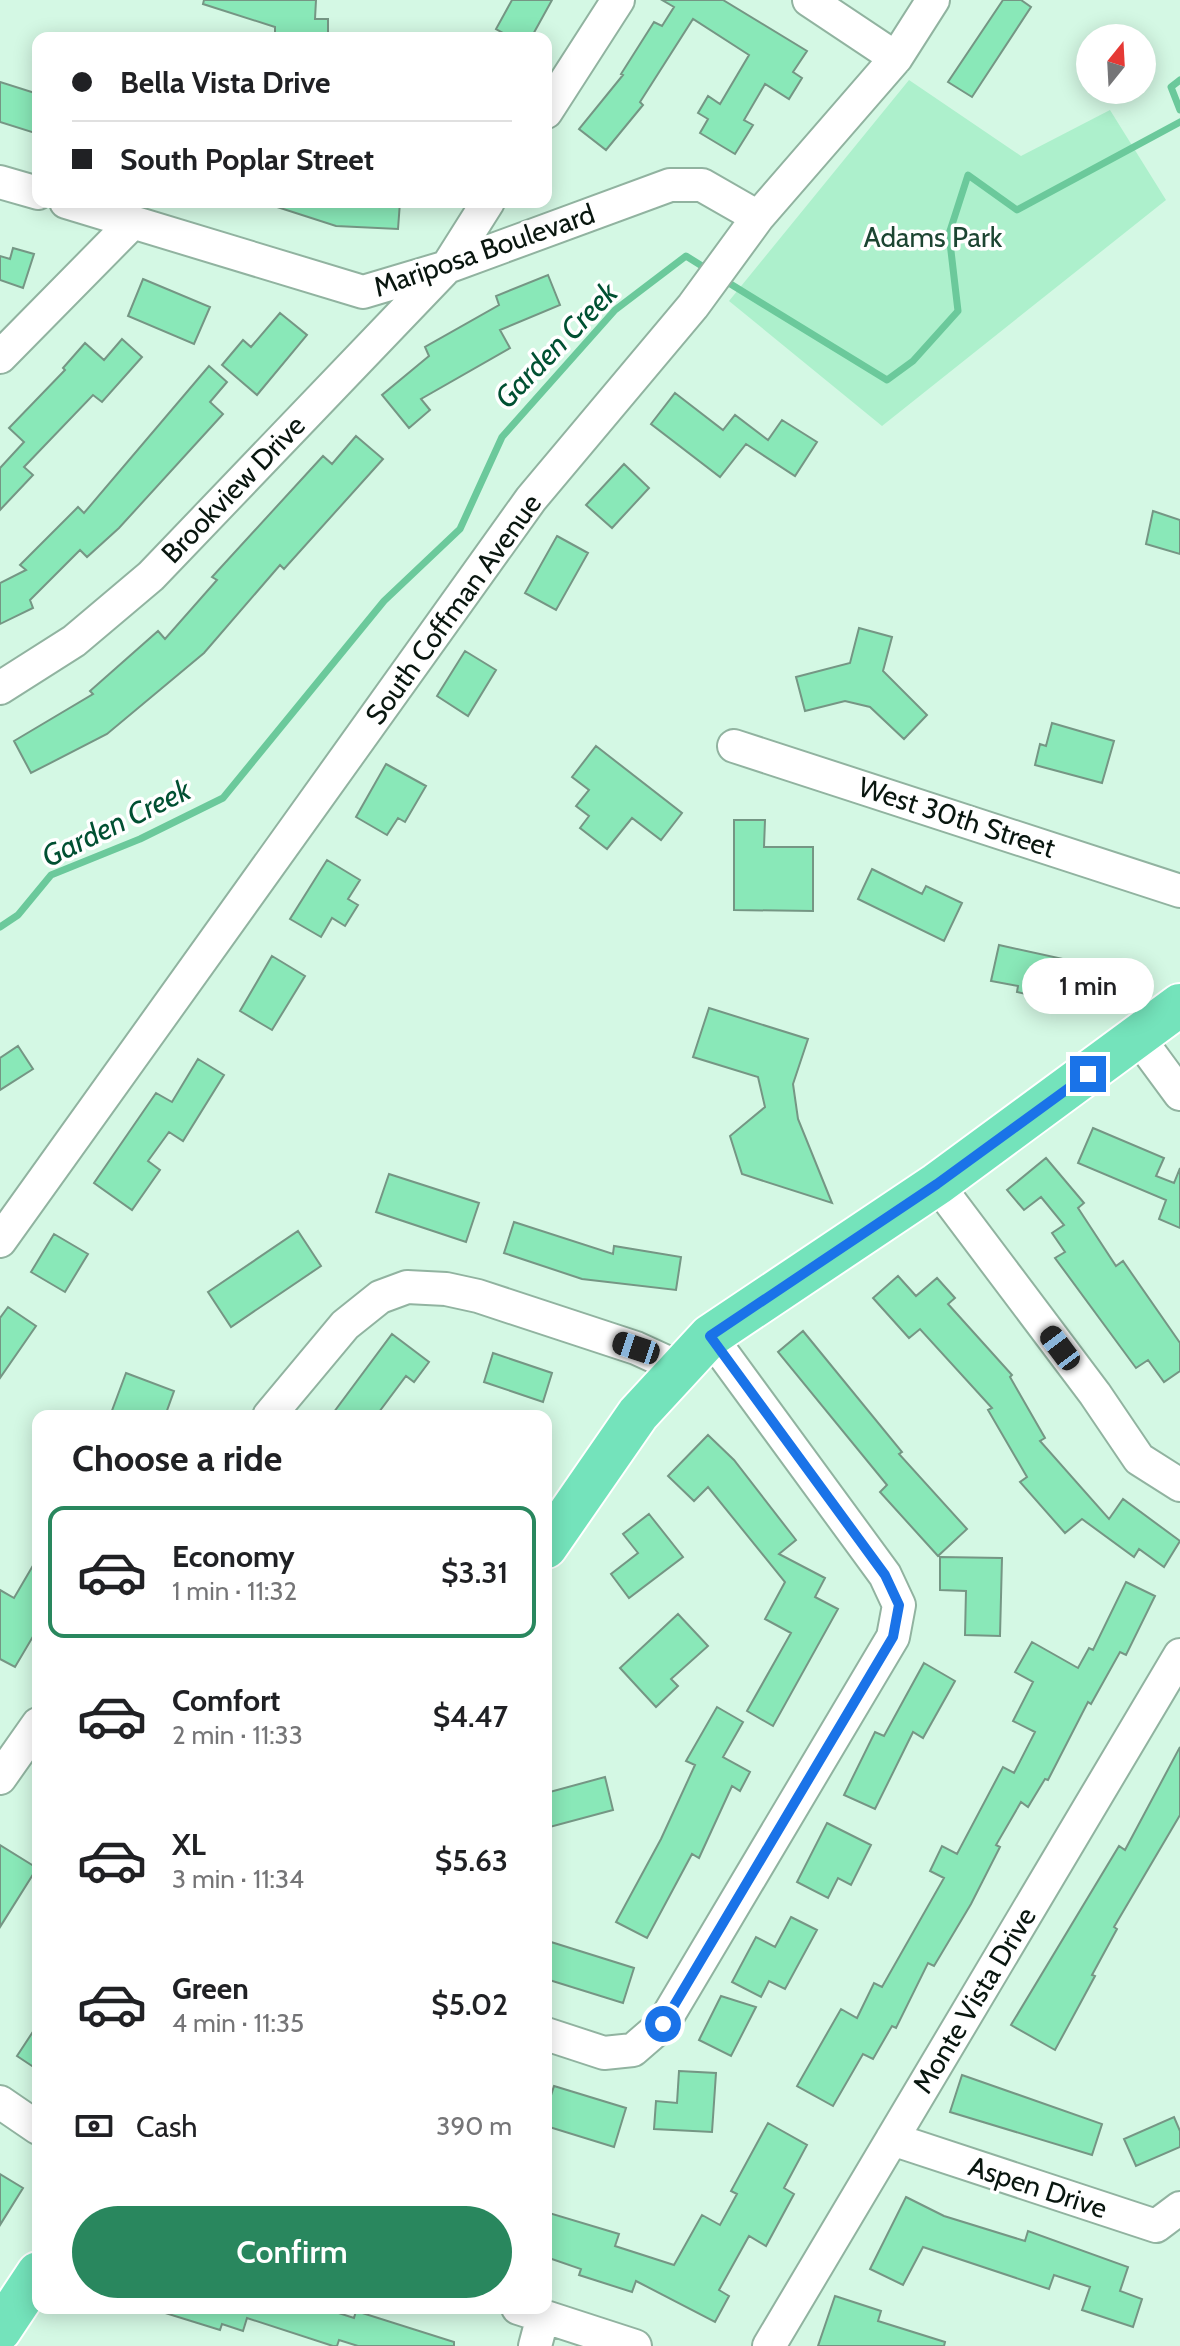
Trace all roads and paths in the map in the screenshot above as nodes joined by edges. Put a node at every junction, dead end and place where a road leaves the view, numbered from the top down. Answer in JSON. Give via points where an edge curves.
{"nodes":[{"id":1,"x":618,"y":0,"type":"edge"},
{"id":2,"x":809,"y":0,"type":"edge"},
{"id":3,"x":933,"y":0,"type":"edge"},
{"id":4,"x":896,"y":58,"type":"junction"},
{"id":5,"x":552,"y":103,"type":"edge"},
{"id":6,"x":0,"y":182,"type":"edge"},
{"id":7,"x":32,"y":191,"type":"edge"},
{"id":8,"x":86,"y":208,"type":"edge"},
{"id":9,"x":484,"y":208,"type":"edge"},
{"id":10,"x":758,"y":217,"type":"junction"},
{"id":11,"x":133,"y":222,"type":"junction"},
{"id":12,"x":447,"y":267,"type":"junction"},
{"id":13,"x":0,"y":357,"type":"edge"},
{"id":14,"x":0,"y":688,"type":"edge"},
{"id":15,"x":734,"y":746,"type":"dead end"},
{"id":16,"x":1180,"y":891,"type":"edge"},
{"id":17,"x":1180,"y":1005,"type":"edge"},
{"id":18,"x":1138,"y":1037,"type":"junction"},
{"id":19,"x":1180,"y":1094,"type":"edge"},
{"id":20,"x":937,"y":1184,"type":"junction"},
{"id":21,"x":0,"y":1241,"type":"edge"},
{"id":22,"x":710,"y":1336,"type":"junction"},
{"id":23,"x":682,"y":1369,"type":"junction"},
{"id":24,"x":274,"y":1410,"type":"edge"},
{"id":25,"x":1180,"y":1485,"type":"edge"},
{"id":26,"x":552,"y":1538,"type":"edge"},
{"id":27,"x":1180,"y":1655,"type":"edge"},
{"id":28,"x":32,"y":1733,"type":"edge"},
{"id":29,"x":0,"y":1778,"type":"edge"},
{"id":30,"x":552,"y":2036,"type":"edge"},
{"id":31,"x":0,"y":2102,"type":"edge"},
{"id":32,"x":32,"y":2124,"type":"edge"},
{"id":33,"x":892,"y":2139,"type":"junction"},
{"id":34,"x":1180,"y":2208,"type":"edge"},
{"id":35,"x":32,"y":2282,"type":"edge"},
{"id":36,"x":532,"y":2323,"type":"edge"},
{"id":37,"x":0,"y":2330,"type":"edge"},
{"id":38,"x":635,"y":2346,"type":"edge"},
{"id":39,"x":769,"y":2346,"type":"edge"}],
"edges":[{"from":1,"to":5,"type":"street"},
{"from":2,"to":4,"type":"street"},
{"from":3,"to":4,"type":"street","name":"South Coffman Avenue"},
{"from":4,"to":10,"type":"street","name":"South Coffman Avenue"},
{"from":6,"to":7,"type":"street"},
{"from":8,"to":11,"type":"street","name":"Mariposa Boulevard"},
{"from":9,"to":12,"type":"street"},
{"from":10,"to":12,"type":"street","name":"Mariposa Boulevard","via":[[702,185],[670,185]]},
{"from":10,"to":21,"type":"street","name":"South Coffman Avenue","via":[[693,306],[531,499]]},
{"from":11,"to":12,"type":"street","name":"Mariposa Boulevard","via":[[363,292]]},
{"from":11,"to":13,"type":"street"},
{"from":12,"to":14,"type":"street","name":"Brookview Drive","via":[[151,576],[74,641]]},
{"from":15,"to":16,"type":"street","name":"West 30th Street"},
{"from":17,"to":18,"type":"main road"},
{"from":18,"to":19,"type":"street"},
{"from":18,"to":20,"type":"main road"},
{"from":20,"to":22,"type":"main road"},
{"from":20,"to":25,"type":"street","via":[[1139,1459]]},
{"from":22,"to":23,"type":"main road"},
{"from":22,"to":30,"type":"street","via":[[885,1575],[899,1605],[893,1637],[663,2024],[633,2050],[604,2053]]},
{"from":23,"to":24,"type":"street","via":[[636,1348],[478,1296],[407,1287],[380,1297],[345,1325]]},
{"from":23,"to":26,"type":"main road","via":[[638,1414]]},
{"from":27,"to":33,"type":"street","name":"Monte Vista Drive"},
{"from":28,"to":29,"type":"street"},
{"from":31,"to":32,"type":"street"},
{"from":33,"to":34,"type":"street","name":"Aspen Drive","via":[[1156,2226]]},
{"from":33,"to":39,"type":"street","name":"Monte Vista Drive"},
{"from":35,"to":37,"type":"main road"},
{"from":36,"to":38,"type":"street"}]}
